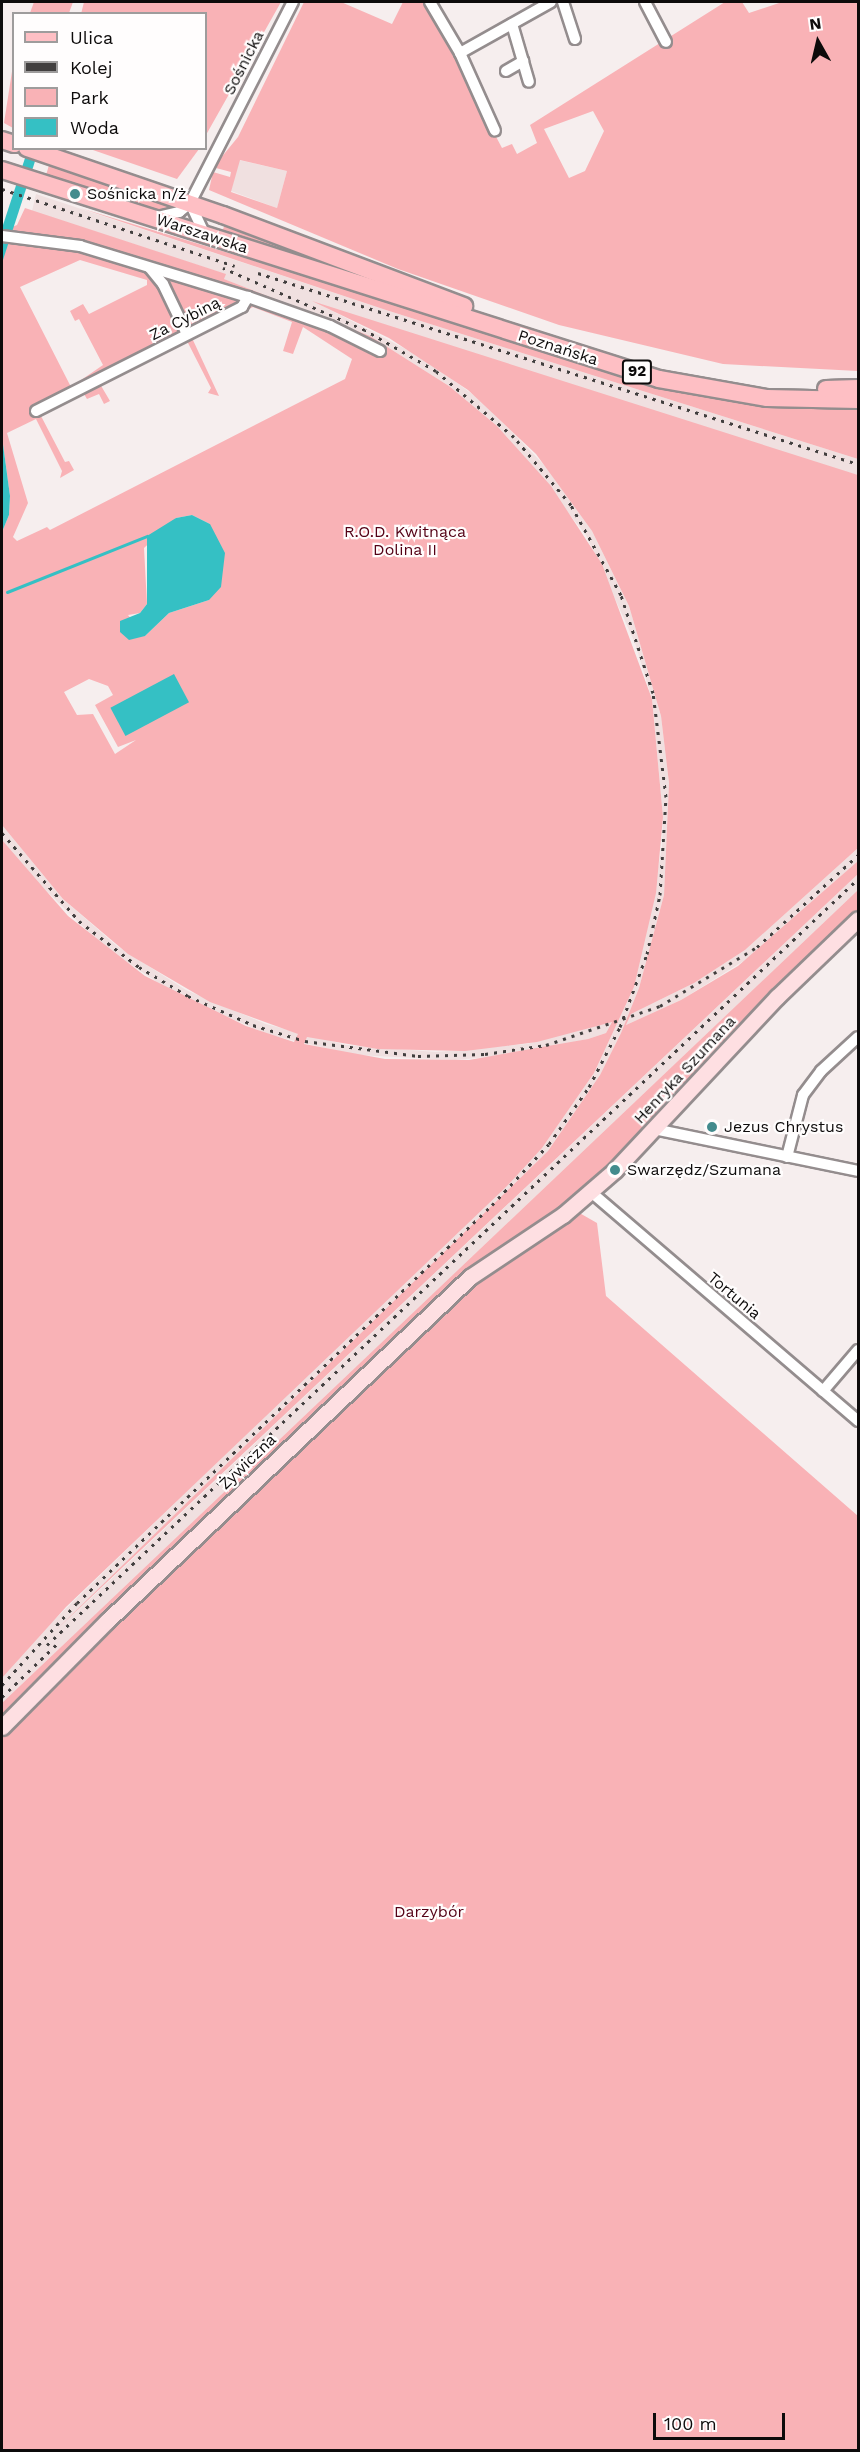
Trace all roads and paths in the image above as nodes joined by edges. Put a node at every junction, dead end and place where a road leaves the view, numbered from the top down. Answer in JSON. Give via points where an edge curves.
{"nodes":[{"id":1,"x":293,"y":2,"type":"edge"},
{"id":2,"x":430,"y":2,"type":"edge"},
{"id":3,"x":551,"y":2,"type":"edge"},
{"id":4,"x":563,"y":2,"type":"edge"},
{"id":5,"x":645,"y":2,"type":"edge"},
{"id":6,"x":537,"y":5,"type":"edge"},
{"id":7,"x":512,"y":24,"type":"junction"},
{"id":8,"x":575,"y":39,"type":"dead end"},
{"id":9,"x":666,"y":42,"type":"dead end"},
{"id":10,"x":460,"y":53,"type":"junction"},
{"id":11,"x":523,"y":61,"type":"junction"},
{"id":12,"x":506,"y":71,"type":"dead end"},
{"id":13,"x":529,"y":82,"type":"dead end"},
{"id":14,"x":495,"y":131,"type":"dead end"},
{"id":15,"x":33,"y":150,"type":"edge"},
{"id":16,"x":6,"y":172,"type":"edge"},
{"id":17,"x":190,"y":203,"type":"junction"},
{"id":18,"x":151,"y":218,"type":"junction"},
{"id":19,"x":206,"y":235,"type":"junction"},
{"id":20,"x":2,"y":236,"type":"edge"},
{"id":21,"x":150,"y":268,"type":"junction"},
{"id":22,"x":404,"y":291,"type":"junction"},
{"id":23,"x":248,"y":297,"type":"junction"},
{"id":24,"x":187,"y":334,"type":"junction"},
{"id":25,"x":380,"y":351,"type":"dead end"},
{"id":26,"x":858,"y":388,"type":"edge"},
{"id":27,"x":858,"y":400,"type":"edge"},
{"id":28,"x":36,"y":411,"type":"dead end"},
{"id":29,"x":858,"y":919,"type":"edge"},
{"id":30,"x":858,"y":1036,"type":"edge"},
{"id":31,"x":654,"y":1129,"type":"junction"},
{"id":32,"x":787,"y":1157,"type":"junction"},
{"id":33,"x":858,"y":1171,"type":"edge"},
{"id":34,"x":591,"y":1192,"type":"junction"},
{"id":35,"x":531,"y":1236,"type":"joint"},
{"id":36,"x":858,"y":1350,"type":"edge"},
{"id":37,"x":823,"y":1391,"type":"junction"},
{"id":38,"x":858,"y":1421,"type":"edge"},
{"id":39,"x":2,"y":1727,"type":"edge"}],
"edges":[{"from":1,"to":17,"type":"street","name":"Sośnicka"},
{"from":2,"to":10,"type":"street"},
{"from":3,"to":6,"type":"street"},
{"from":4,"to":8,"type":"street"},
{"from":5,"to":9,"type":"street"},
{"from":6,"to":7,"type":"street"},
{"from":7,"to":10,"type":"street"},
{"from":7,"to":11,"type":"street"},
{"from":10,"to":14,"type":"street"},
{"from":11,"to":12,"type":"street"},
{"from":11,"to":13,"type":"street"},
{"from":15,"to":17,"type":"main road","name":"Warszawska","number":"92"},
{"from":16,"to":18,"type":"main road","name":"Warszawska","number":"92"},
{"from":17,"to":18,"type":"street","via":[[179,212]]},
{"from":17,"to":19,"type":"street"},
{"from":17,"to":22,"type":"main road","name":"Warszawska","number":"92"},
{"from":18,"to":19,"type":"main road","name":"Warszawska","number":"92"},
{"from":19,"to":22,"type":"main road","name":"Warszawska","number":"92"},
{"from":20,"to":21,"type":"street","via":[[70,244]]},
{"from":21,"to":23,"type":"street"},
{"from":21,"to":24,"type":"street","via":[[163,284]]},
{"from":22,"to":26,"type":"main road","name":"Poznańska","number":"92","via":[[678,372],[760,386]]},
{"from":22,"to":27,"type":"main road","name":"Poznańska","number":"92","via":[[693,386],[767,398]]},
{"from":23,"to":24,"type":"street","name":"Za Cybiną","via":[[242,307]]},
{"from":23,"to":25,"type":"street","via":[[330,326]]},
{"from":24,"to":28,"type":"street","name":"Za Cybiną"},
{"from":29,"to":31,"type":"street","name":"Henryka Szumana","via":[[777,997]]},
{"from":30,"to":32,"type":"street","via":[[807,1090]]},
{"from":31,"to":32,"type":"street"},
{"from":31,"to":34,"type":"street","name":"Henryka Szumana"},
{"from":32,"to":33,"type":"street"},
{"from":34,"to":35,"type":"street","name":"Henryka Szumana"},
{"from":34,"to":37,"type":"street","name":"Tortunia"},
{"from":35,"to":39,"type":"street","name":"Żywiczna","via":[[459,1287]]},
{"from":36,"to":37,"type":"street"},
{"from":37,"to":38,"type":"street","name":"Tortunia"}]}
